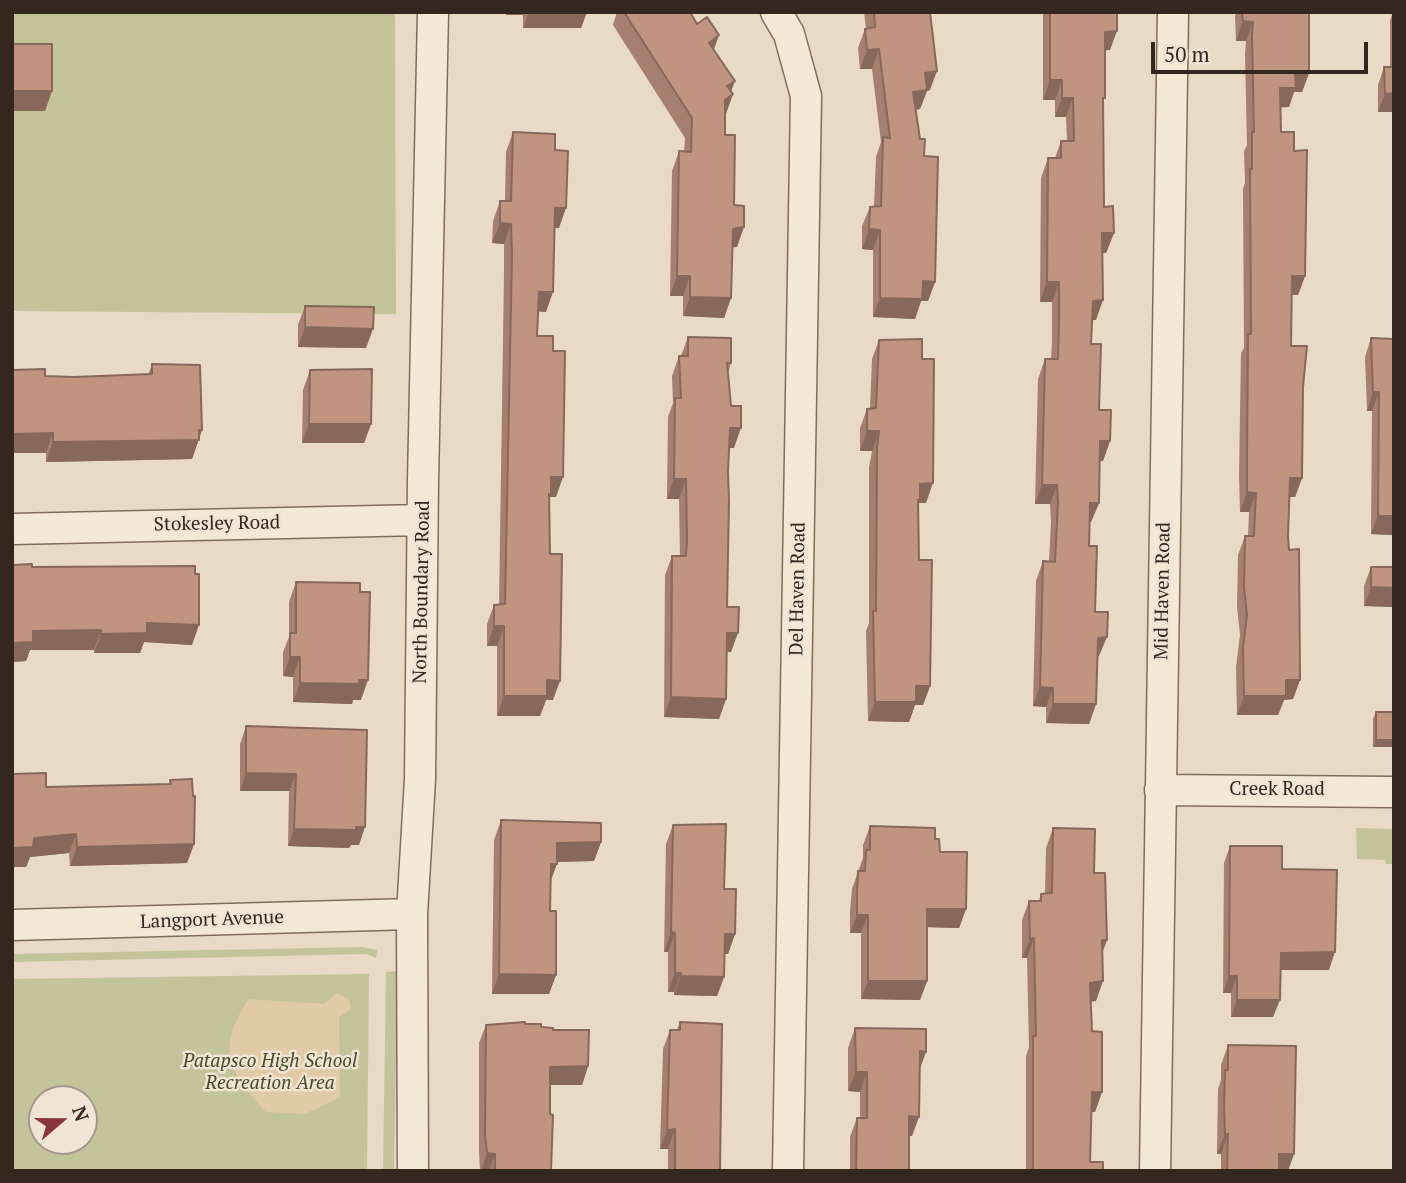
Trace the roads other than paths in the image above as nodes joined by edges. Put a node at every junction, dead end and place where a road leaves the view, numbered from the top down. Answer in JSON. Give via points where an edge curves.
{"nodes":[{"id":1,"x":433,"y":12,"type":"edge"},
{"id":2,"x":776,"y":12,"type":"edge"},
{"id":3,"x":1173,"y":12,"type":"edge"},
{"id":4,"x":422,"y":520,"type":"junction"},
{"id":5,"x":12,"y":529,"type":"edge"},
{"id":6,"x":1160,"y":790,"type":"junction"},
{"id":7,"x":1394,"y":792,"type":"edge"},
{"id":8,"x":412,"y":914,"type":"junction"},
{"id":9,"x":12,"y":925,"type":"edge"},
{"id":10,"x":413,"y":1171,"type":"edge"},
{"id":11,"x":788,"y":1171,"type":"edge"},
{"id":12,"x":1155,"y":1171,"type":"edge"}],
"edges":[{"from":1,"to":4,"type":"street","name":"North Boundary Road"},
{"from":2,"to":11,"type":"street","name":"Del Haven Road","via":[[789,34],[807,108]]},
{"from":3,"to":6,"type":"street","name":"Mid Haven Road"},
{"from":4,"to":5,"type":"street","name":"Stokesley Road"},
{"from":4,"to":8,"type":"street","name":"North Boundary Road","via":[[420,779]]},
{"from":6,"to":7,"type":"street","name":"Creek Road"},
{"from":6,"to":12,"type":"street","name":"Mid Haven Road"},
{"from":8,"to":9,"type":"street","name":"Langport Avenue"},
{"from":8,"to":10,"type":"street","name":"North Boundary Road"}]}
